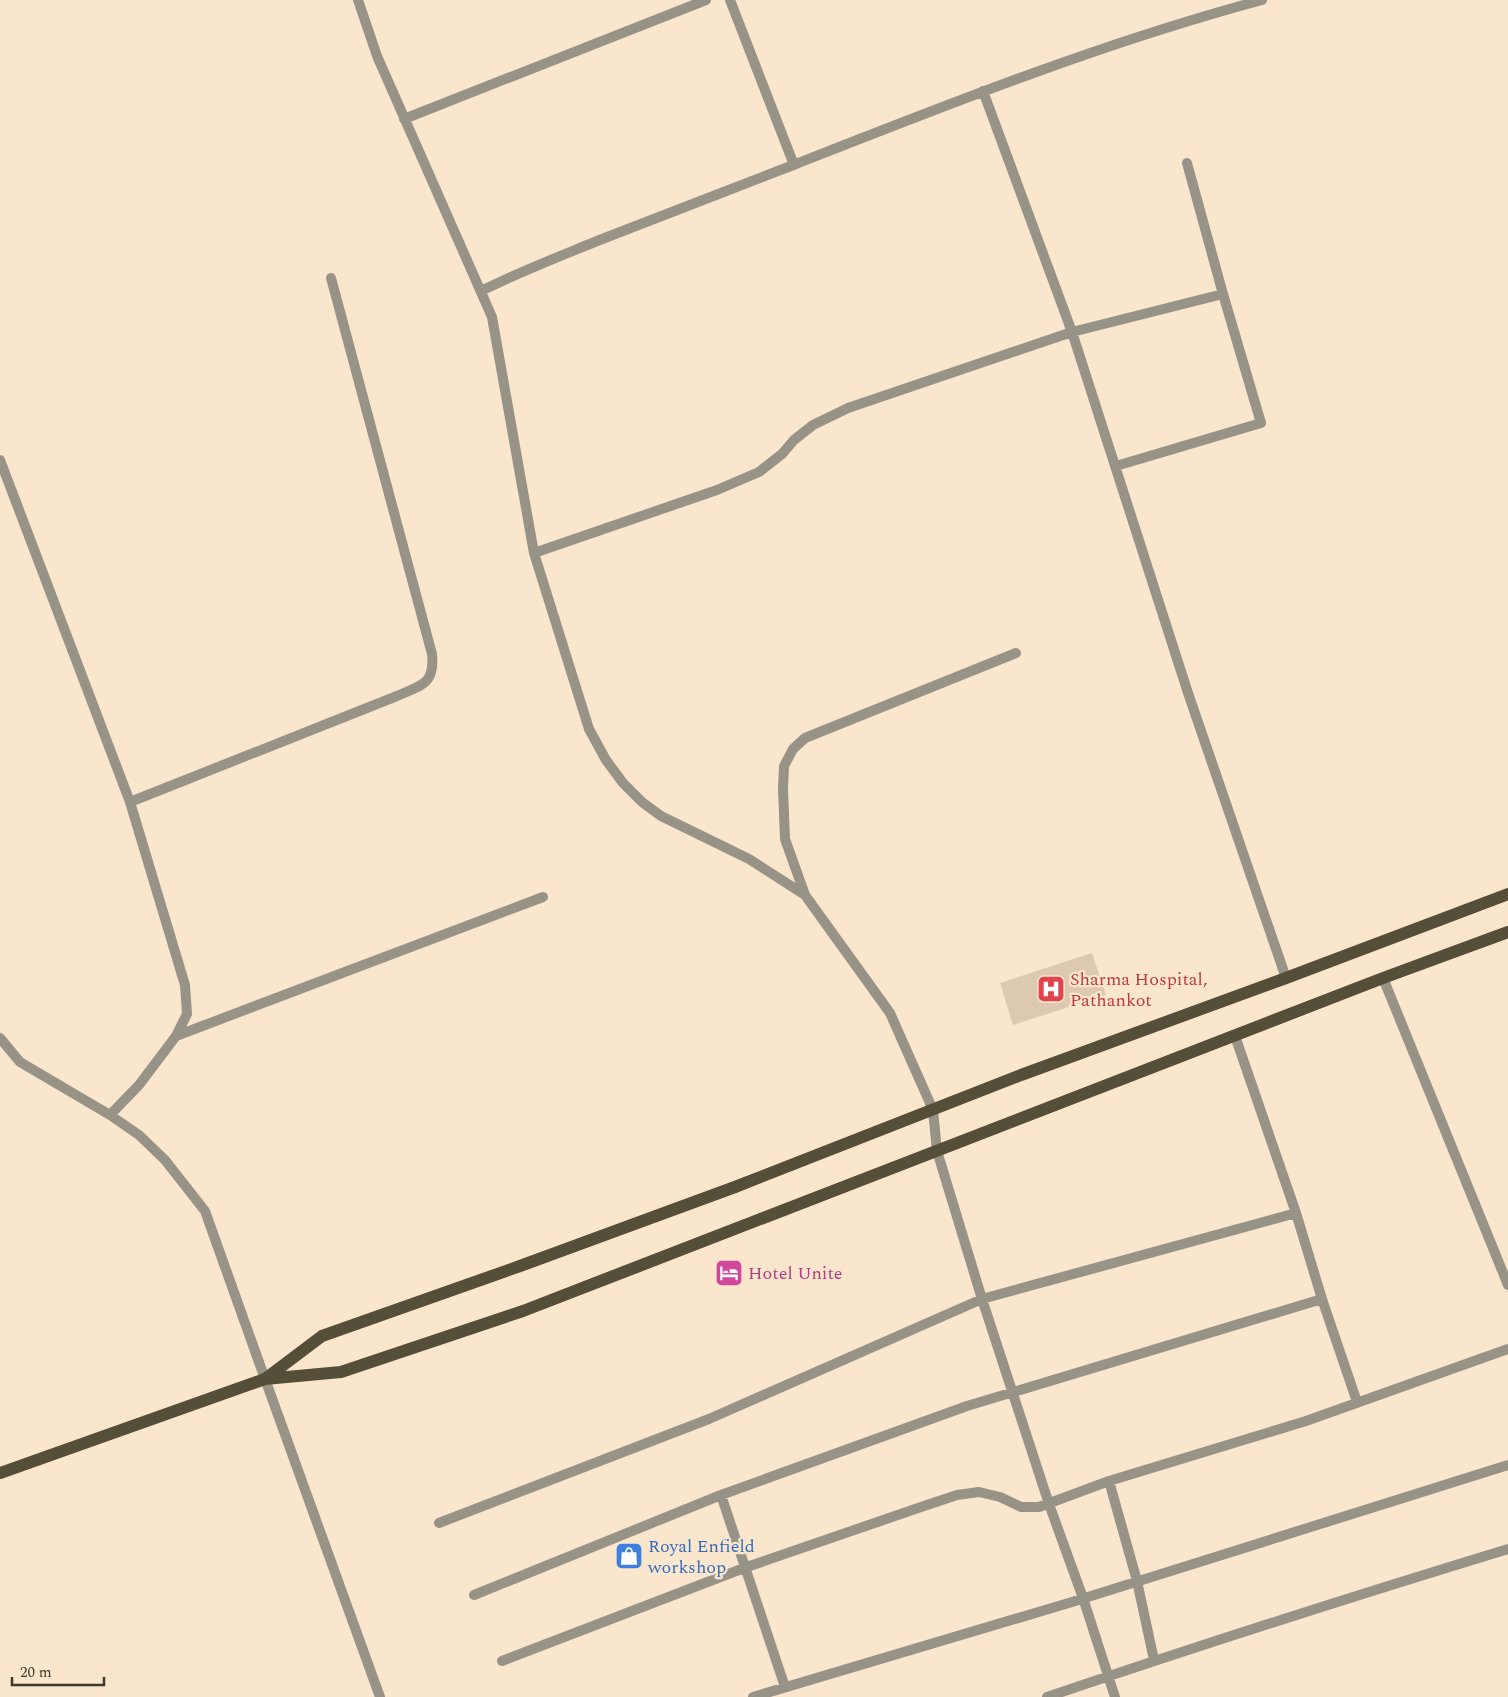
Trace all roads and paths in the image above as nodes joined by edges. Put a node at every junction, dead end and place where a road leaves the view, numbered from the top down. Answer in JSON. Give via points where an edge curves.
{"nodes":[{"id":1,"x":358,"y":0,"type":"edge"},
{"id":2,"x":706,"y":0,"type":"edge"},
{"id":3,"x":730,"y":0,"type":"edge"},
{"id":4,"x":1262,"y":0,"type":"edge"},
{"id":5,"x":982,"y":91,"type":"junction"},
{"id":6,"x":404,"y":119,"type":"junction"},
{"id":7,"x":1187,"y":163,"type":"dead end"},
{"id":8,"x":794,"y":165,"type":"junction"},
{"id":9,"x":331,"y":278,"type":"dead end"},
{"id":10,"x":481,"y":291,"type":"junction"},
{"id":11,"x":1223,"y":294,"type":"junction"},
{"id":12,"x":1072,"y":332,"type":"junction"},
{"id":13,"x":0,"y":460,"type":"edge"},
{"id":14,"x":1116,"y":466,"type":"junction"},
{"id":15,"x":534,"y":553,"type":"junction"},
{"id":16,"x":1016,"y":654,"type":"dead end"},
{"id":17,"x":130,"y":802,"type":"junction"},
{"id":18,"x":1508,"y":894,"type":"edge"},
{"id":19,"x":805,"y":895,"type":"junction"},
{"id":20,"x":543,"y":897,"type":"dead end"},
{"id":21,"x":1508,"y":932,"type":"edge"},
{"id":22,"x":1286,"y":978,"type":"junction"},
{"id":23,"x":1383,"y":978,"type":"junction"},
{"id":24,"x":176,"y":1036,"type":"junction"},
{"id":25,"x":1235,"y":1036,"type":"junction"},
{"id":26,"x":0,"y":1038,"type":"edge"},
{"id":27,"x":934,"y":1110,"type":"junction"},
{"id":28,"x":110,"y":1115,"type":"junction"},
{"id":29,"x":937,"y":1152,"type":"junction"},
{"id":30,"x":1296,"y":1212,"type":"junction"},
{"id":31,"x":1505,"y":1267,"type":"edge"},
{"id":32,"x":1508,"y":1285,"type":"edge"},
{"id":33,"x":1322,"y":1299,"type":"junction"},
{"id":34,"x":982,"y":1300,"type":"junction"},
{"id":35,"x":1508,"y":1349,"type":"edge"},
{"id":36,"x":265,"y":1379,"type":"junction"},
{"id":37,"x":1013,"y":1392,"type":"junction"},
{"id":38,"x":1357,"y":1402,"type":"junction"},
{"id":39,"x":1508,"y":1465,"type":"edge"},
{"id":40,"x":0,"y":1473,"type":"edge"},
{"id":41,"x":1108,"y":1482,"type":"junction"},
{"id":42,"x":721,"y":1495,"type":"junction"},
{"id":43,"x":1049,"y":1504,"type":"junction"},
{"id":44,"x":439,"y":1523,"type":"dead end"},
{"id":45,"x":1508,"y":1548,"type":"edge"},
{"id":46,"x":744,"y":1568,"type":"junction"},
{"id":47,"x":1137,"y":1582,"type":"junction"},
{"id":48,"x":474,"y":1595,"type":"dead end"},
{"id":49,"x":1083,"y":1598,"type":"junction"},
{"id":50,"x":1154,"y":1660,"type":"junction"},
{"id":51,"x":502,"y":1661,"type":"dead end"},
{"id":52,"x":1108,"y":1676,"type":"junction"},
{"id":53,"x":785,"y":1687,"type":"junction"},
{"id":54,"x":380,"y":1697,"type":"edge"},
{"id":55,"x":753,"y":1697,"type":"edge"},
{"id":56,"x":1047,"y":1697,"type":"edge"},
{"id":57,"x":1115,"y":1697,"type":"edge"}],
"edges":[{"from":1,"to":6,"type":"street"},
{"from":2,"to":6,"type":"street"},
{"from":3,"to":8,"type":"street"},
{"from":4,"to":5,"type":"street","via":[[1044,68]]},
{"from":5,"to":8,"type":"street"},
{"from":5,"to":12,"type":"street"},
{"from":6,"to":10,"type":"street"},
{"from":7,"to":11,"type":"street"},
{"from":8,"to":10,"type":"street","via":[[539,264]]},
{"from":9,"to":17,"type":"street","via":[[432,654],[434,667],[430,678],[397,696]]},
{"from":10,"to":15,"type":"street","via":[[492,317]]},
{"from":11,"to":12,"type":"street"},
{"from":11,"to":14,"type":"street","via":[[1261,423]]},
{"from":12,"to":14,"type":"street"},
{"from":12,"to":15,"type":"street","via":[[848,408],[813,425],[759,472],[717,490]]},
{"from":13,"to":17,"type":"street"},
{"from":14,"to":22,"type":"street","via":[[1188,693]]},
{"from":15,"to":19,"type":"street","via":[[589,729],[623,783],[661,816],[748,859]]},
{"from":16,"to":19,"type":"street","via":[[805,738],[792,749],[784,766],[782,789],[785,839]]},
{"from":17,"to":24,"type":"street","via":[[185,985],[187,1014]]},
{"from":18,"to":22,"type":"main road"},
{"from":19,"to":27,"type":"street","via":[[890,1013]]},
{"from":20,"to":24,"type":"street"},
{"from":21,"to":23,"type":"main road"},
{"from":22,"to":27,"type":"main road"},
{"from":23,"to":25,"type":"main road"},
{"from":23,"to":31,"type":"street"},
{"from":24,"to":28,"type":"street","via":[[139,1085]]},
{"from":25,"to":29,"type":"main road"},
{"from":25,"to":30,"type":"street"},
{"from":26,"to":28,"type":"street","via":[[20,1062]]},
{"from":27,"to":29,"type":"street"},
{"from":27,"to":36,"type":"main road","via":[[735,1187],[322,1336]]},
{"from":28,"to":36,"type":"street","via":[[139,1135],[165,1160],[205,1211]]},
{"from":29,"to":34,"type":"street"},
{"from":29,"to":36,"type":"main road","via":[[523,1311],[341,1372]]},
{"from":30,"to":33,"type":"street"},
{"from":30,"to":34,"type":"street"},
{"from":31,"to":32,"type":"street"},
{"from":33,"to":37,"type":"street"},
{"from":33,"to":38,"type":"street"},
{"from":34,"to":37,"type":"street"},
{"from":34,"to":44,"type":"street","via":[[709,1418]]},
{"from":35,"to":38,"type":"street"},
{"from":36,"to":40,"type":"main road"},
{"from":36,"to":54,"type":"street"},
{"from":37,"to":42,"type":"street"},
{"from":37,"to":43,"type":"street"},
{"from":38,"to":41,"type":"street","via":[[1297,1424]]},
{"from":39,"to":47,"type":"street"},
{"from":41,"to":43,"type":"street"},
{"from":41,"to":47,"type":"street"},
{"from":42,"to":46,"type":"street"},
{"from":42,"to":48,"type":"street"},
{"from":43,"to":46,"type":"street","via":[[1039,1508],[1020,1506],[979,1492],[958,1495]]},
{"from":43,"to":49,"type":"street"},
{"from":45,"to":50,"type":"street"},
{"from":46,"to":51,"type":"street"},
{"from":46,"to":53,"type":"street"},
{"from":47,"to":49,"type":"street"},
{"from":47,"to":50,"type":"street"},
{"from":49,"to":52,"type":"street"},
{"from":49,"to":53,"type":"street"},
{"from":50,"to":52,"type":"street"},
{"from":52,"to":56,"type":"street"},
{"from":52,"to":57,"type":"street"},
{"from":53,"to":55,"type":"street"}]}
